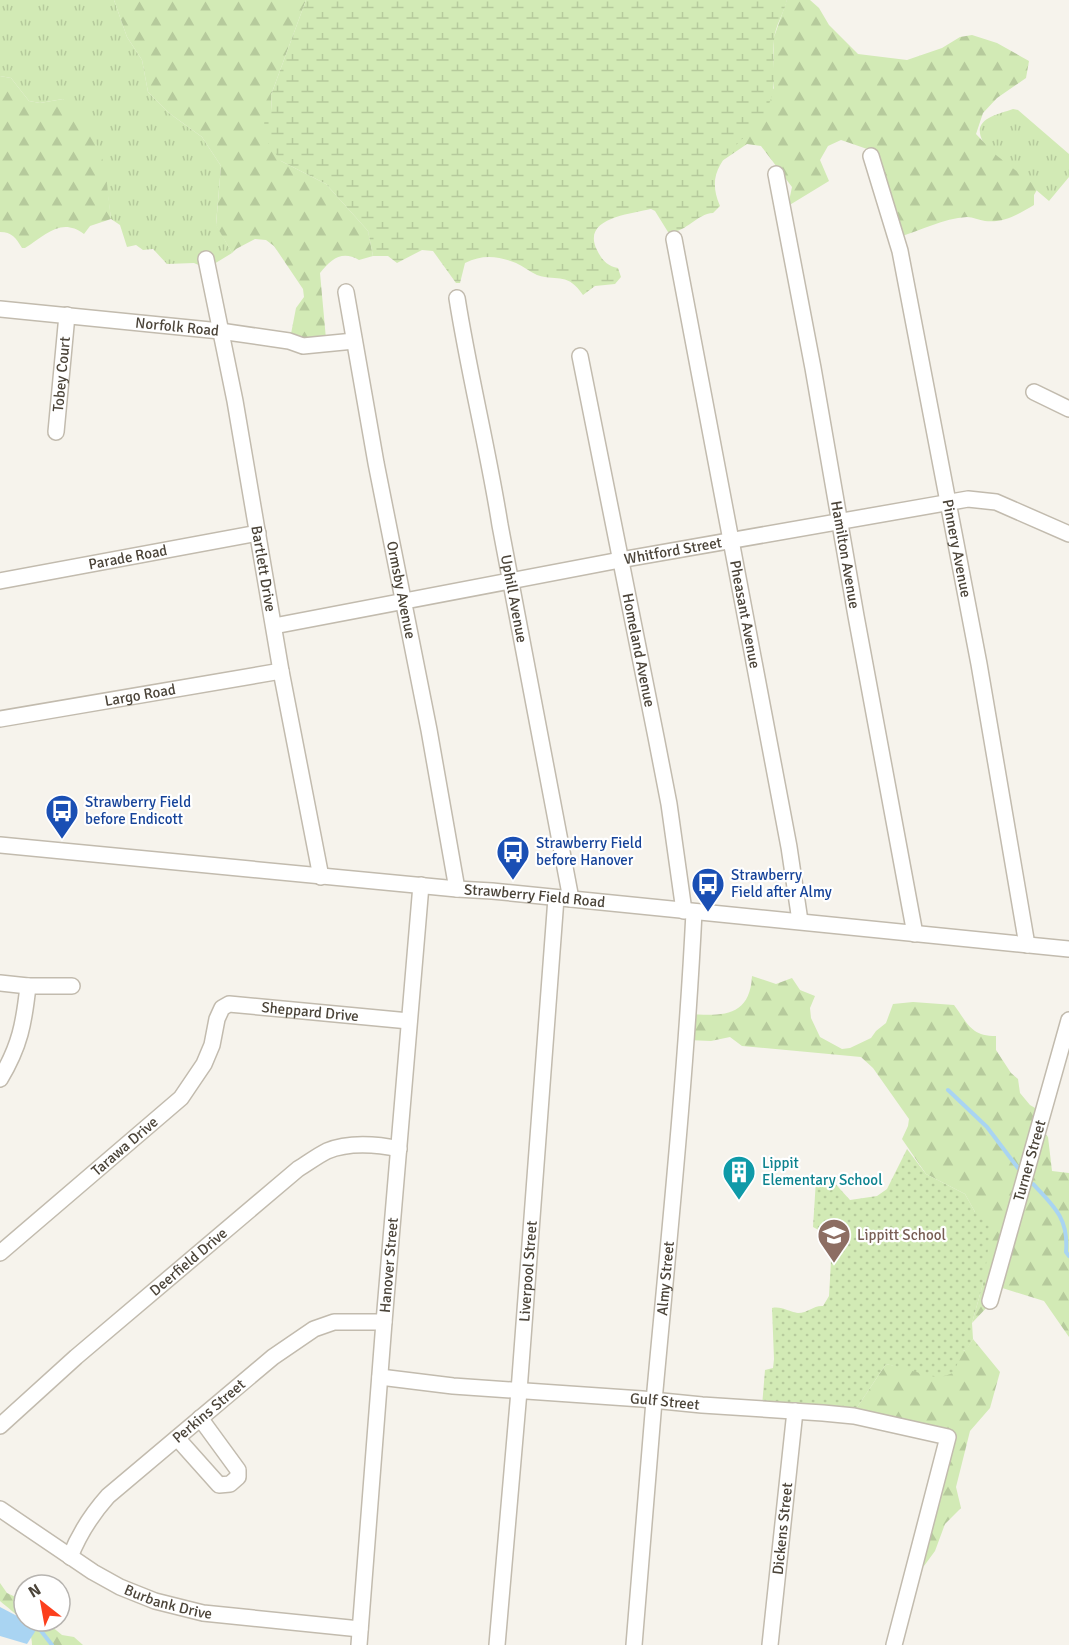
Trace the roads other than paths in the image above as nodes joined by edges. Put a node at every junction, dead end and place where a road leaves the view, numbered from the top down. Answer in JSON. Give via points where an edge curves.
{"nodes":[{"id":1,"x":871,"y":156,"type":"dead end"},
{"id":2,"x":776,"y":174,"type":"dead end"},
{"id":3,"x":674,"y":239,"type":"dead end"},
{"id":4,"x":206,"y":260,"type":"dead end"},
{"id":5,"x":346,"y":292,"type":"dead end"},
{"id":6,"x":457,"y":298,"type":"dead end"},
{"id":7,"x":0,"y":309,"type":"edge"},
{"id":8,"x":67,"y":315,"type":"junction"},
{"id":9,"x":220,"y":330,"type":"junction"},
{"id":10,"x":354,"y":341,"type":"junction"},
{"id":11,"x":580,"y":356,"type":"dead end"},
{"id":12,"x":1034,"y":392,"type":"dead end"},
{"id":13,"x":1069,"y":409,"type":"edge"},
{"id":14,"x":56,"y":432,"type":"dead end"},
{"id":15,"x":948,"y":503,"type":"junction"},
{"id":16,"x":839,"y":521,"type":"junction"},
{"id":17,"x":258,"y":533,"type":"junction"},
{"id":18,"x":1069,"y":534,"type":"edge"},
{"id":19,"x":731,"y":541,"type":"junction"},
{"id":20,"x":620,"y":560,"type":"junction"},
{"id":21,"x":0,"y":581,"type":"edge"},
{"id":22,"x":510,"y":581,"type":"junction"},
{"id":23,"x":402,"y":601,"type":"junction"},
{"id":24,"x":274,"y":626,"type":"junction"},
{"id":25,"x":281,"y":671,"type":"junction"},
{"id":26,"x":0,"y":719,"type":"edge"},
{"id":27,"x":0,"y":845,"type":"edge"},
{"id":28,"x":321,"y":877,"type":"junction"},
{"id":29,"x":421,"y":885,"type":"junction"},
{"id":30,"x":457,"y":889,"type":"junction"},
{"id":31,"x":564,"y":899,"type":"junction"},
{"id":32,"x":689,"y":912,"type":"junction"},
{"id":33,"x":800,"y":921,"type":"junction"},
{"id":34,"x":915,"y":934,"type":"junction"},
{"id":35,"x":1027,"y":945,"type":"junction"},
{"id":36,"x":1069,"y":950,"type":"edge"},
{"id":37,"x":0,"y":983,"type":"edge"},
{"id":38,"x":28,"y":986,"type":"junction"},
{"id":39,"x":72,"y":986,"type":"dead end"},
{"id":40,"x":217,"y":1019,"type":"joint"},
{"id":41,"x":1069,"y":1020,"type":"edge"},
{"id":42,"x":409,"y":1021,"type":"junction"},
{"id":43,"x":0,"y":1079,"type":"edge"},
{"id":44,"x":399,"y":1149,"type":"junction"},
{"id":45,"x":0,"y":1253,"type":"edge"},
{"id":46,"x":990,"y":1301,"type":"dead end"},
{"id":47,"x":384,"y":1322,"type":"junction"},
{"id":48,"x":380,"y":1377,"type":"junction"},
{"id":49,"x":519,"y":1390,"type":"junction"},
{"id":50,"x":654,"y":1401,"type":"junction"},
{"id":51,"x":795,"y":1411,"type":"junction"},
{"id":52,"x":200,"y":1418,"type":"junction"},
{"id":53,"x":0,"y":1426,"type":"edge"},
{"id":54,"x":177,"y":1438,"type":"junction"},
{"id":55,"x":0,"y":1509,"type":"edge"},
{"id":56,"x":70,"y":1557,"type":"junction"},
{"id":57,"x":360,"y":1629,"type":"junction"},
{"id":58,"x":359,"y":1645,"type":"edge"},
{"id":59,"x":496,"y":1645,"type":"edge"},
{"id":60,"x":634,"y":1645,"type":"edge"},
{"id":61,"x":770,"y":1645,"type":"edge"},
{"id":62,"x":894,"y":1645,"type":"edge"}],
"edges":[{"from":1,"to":15,"type":"street","name":"Pinnery Avenue","via":[[900,251]]},
{"from":2,"to":16,"type":"street","name":"Hamilton Avenue"},
{"from":3,"to":19,"type":"street","name":"Pheasant Avenue"},
{"from":4,"to":9,"type":"street","name":"Bartlett Drive"},
{"from":5,"to":10,"type":"street","name":"Ormsby Avenue"},
{"from":6,"to":22,"type":"street","name":"Uphill Avenue"},
{"from":7,"to":8,"type":"street","name":"Norfolk Road"},
{"from":8,"to":9,"type":"street","name":"Norfolk Road"},
{"from":8,"to":14,"type":"street","name":"Tobey Court"},
{"from":9,"to":10,"type":"street","name":"Norfolk Road","via":[[303,346]]},
{"from":9,"to":17,"type":"street","name":"Bartlett Drive"},
{"from":10,"to":23,"type":"street","name":"Ormsby Avenue"},
{"from":11,"to":20,"type":"street","name":"Homeland Avenue"},
{"from":12,"to":13,"type":"street"},
{"from":15,"to":16,"type":"street","name":"Whitford Street"},
{"from":15,"to":18,"type":"street","name":"Whitford Street","via":[[987,500]]},
{"from":15,"to":35,"type":"street","name":"Pinnery Avenue"},
{"from":16,"to":19,"type":"street","name":"Whitford Street"},
{"from":16,"to":34,"type":"street","name":"Hamilton Avenue"},
{"from":17,"to":21,"type":"street","name":"Parade Road"},
{"from":17,"to":24,"type":"street","name":"Bartlett Drive"},
{"from":19,"to":20,"type":"street","name":"Whitford Street"},
{"from":19,"to":33,"type":"street","name":"Pheasant Avenue"},
{"from":20,"to":22,"type":"street","name":"Whitford Street"},
{"from":20,"to":32,"type":"street","name":"Homeland Avenue"},
{"from":22,"to":23,"type":"street","name":"Whitford Street"},
{"from":22,"to":31,"type":"street","name":"Uphill Avenue"},
{"from":23,"to":24,"type":"street","name":"Whitford Street"},
{"from":23,"to":30,"type":"street","name":"Ormsby Avenue"},
{"from":24,"to":25,"type":"street","name":"Bartlett Drive"},
{"from":25,"to":26,"type":"street","name":"Largo Road"},
{"from":25,"to":28,"type":"street","name":"Bartlett Drive"},
{"from":27,"to":28,"type":"street","name":"Strawberry Field Road"},
{"from":28,"to":29,"type":"street","name":"Strawberry Field Road"},
{"from":29,"to":30,"type":"street","name":"Strawberry Field Road"},
{"from":29,"to":42,"type":"street","name":"Hanover Street"},
{"from":30,"to":31,"type":"street","name":"Strawberry Field Road"},
{"from":31,"to":32,"type":"street","name":"Strawberry Field Road"},
{"from":31,"to":49,"type":"street","name":"Liverpool Street"},
{"from":32,"to":33,"type":"street","name":"Strawberry Field Road"},
{"from":32,"to":50,"type":"street","name":"Almy Street","via":[[691,987]]},
{"from":33,"to":34,"type":"street","name":"Strawberry Field Road"},
{"from":34,"to":35,"type":"street","name":"Strawberry Field Road"},
{"from":35,"to":36,"type":"street","name":"Strawberry Field Road"},
{"from":37,"to":38,"type":"street"},
{"from":38,"to":39,"type":"street"},
{"from":38,"to":43,"type":"street","via":[[22,1034]]},
{"from":40,"to":42,"type":"street","name":"Sheppard Drive","via":[[222,1008],[233,1003]]},
{"from":40,"to":45,"type":"street","name":"Tarawa Drive","via":[[207,1058],[181,1098]]},
{"from":41,"to":46,"type":"street","name":"Turner Street"},
{"from":42,"to":44,"type":"street","name":"Hanover Street"},
{"from":44,"to":47,"type":"street","name":"Hanover Street"},
{"from":44,"to":53,"type":"street","name":"Deerfield Drive","via":[[372,1145],[335,1149],[298,1169]]},
{"from":47,"to":48,"type":"street","name":"Hanover Street"},
{"from":47,"to":52,"type":"street","name":"Perkins Street","via":[[334,1322],[314,1329],[273,1357]]},
{"from":48,"to":49,"type":"street","name":"Gulf Street"},
{"from":48,"to":57,"type":"street","name":"Hanover Street"},
{"from":49,"to":50,"type":"street","name":"Gulf Street"},
{"from":49,"to":59,"type":"street","name":"Liverpool Street"},
{"from":50,"to":51,"type":"street","name":"Gulf Street"},
{"from":50,"to":60,"type":"street","name":"Almy Street"},
{"from":51,"to":61,"type":"street","name":"Dickens Street"},
{"from":51,"to":62,"type":"street","name":"Gulf Street","via":[[854,1416],[948,1437]]},
{"from":52,"to":54,"type":"street","name":"Perkins Street"},
{"from":52,"to":54,"type":"street","via":[[238,1470],[238,1478],[231,1484],[219,1485]]},
{"from":54,"to":56,"type":"street","name":"Perkins Street","via":[[98,1507]]},
{"from":55,"to":56,"type":"street","name":"Burbank Drive"},
{"from":56,"to":57,"type":"street","name":"Burbank Drive","via":[[120,1587],[179,1608]]},
{"from":57,"to":58,"type":"street","name":"Hanover Street"}]}
